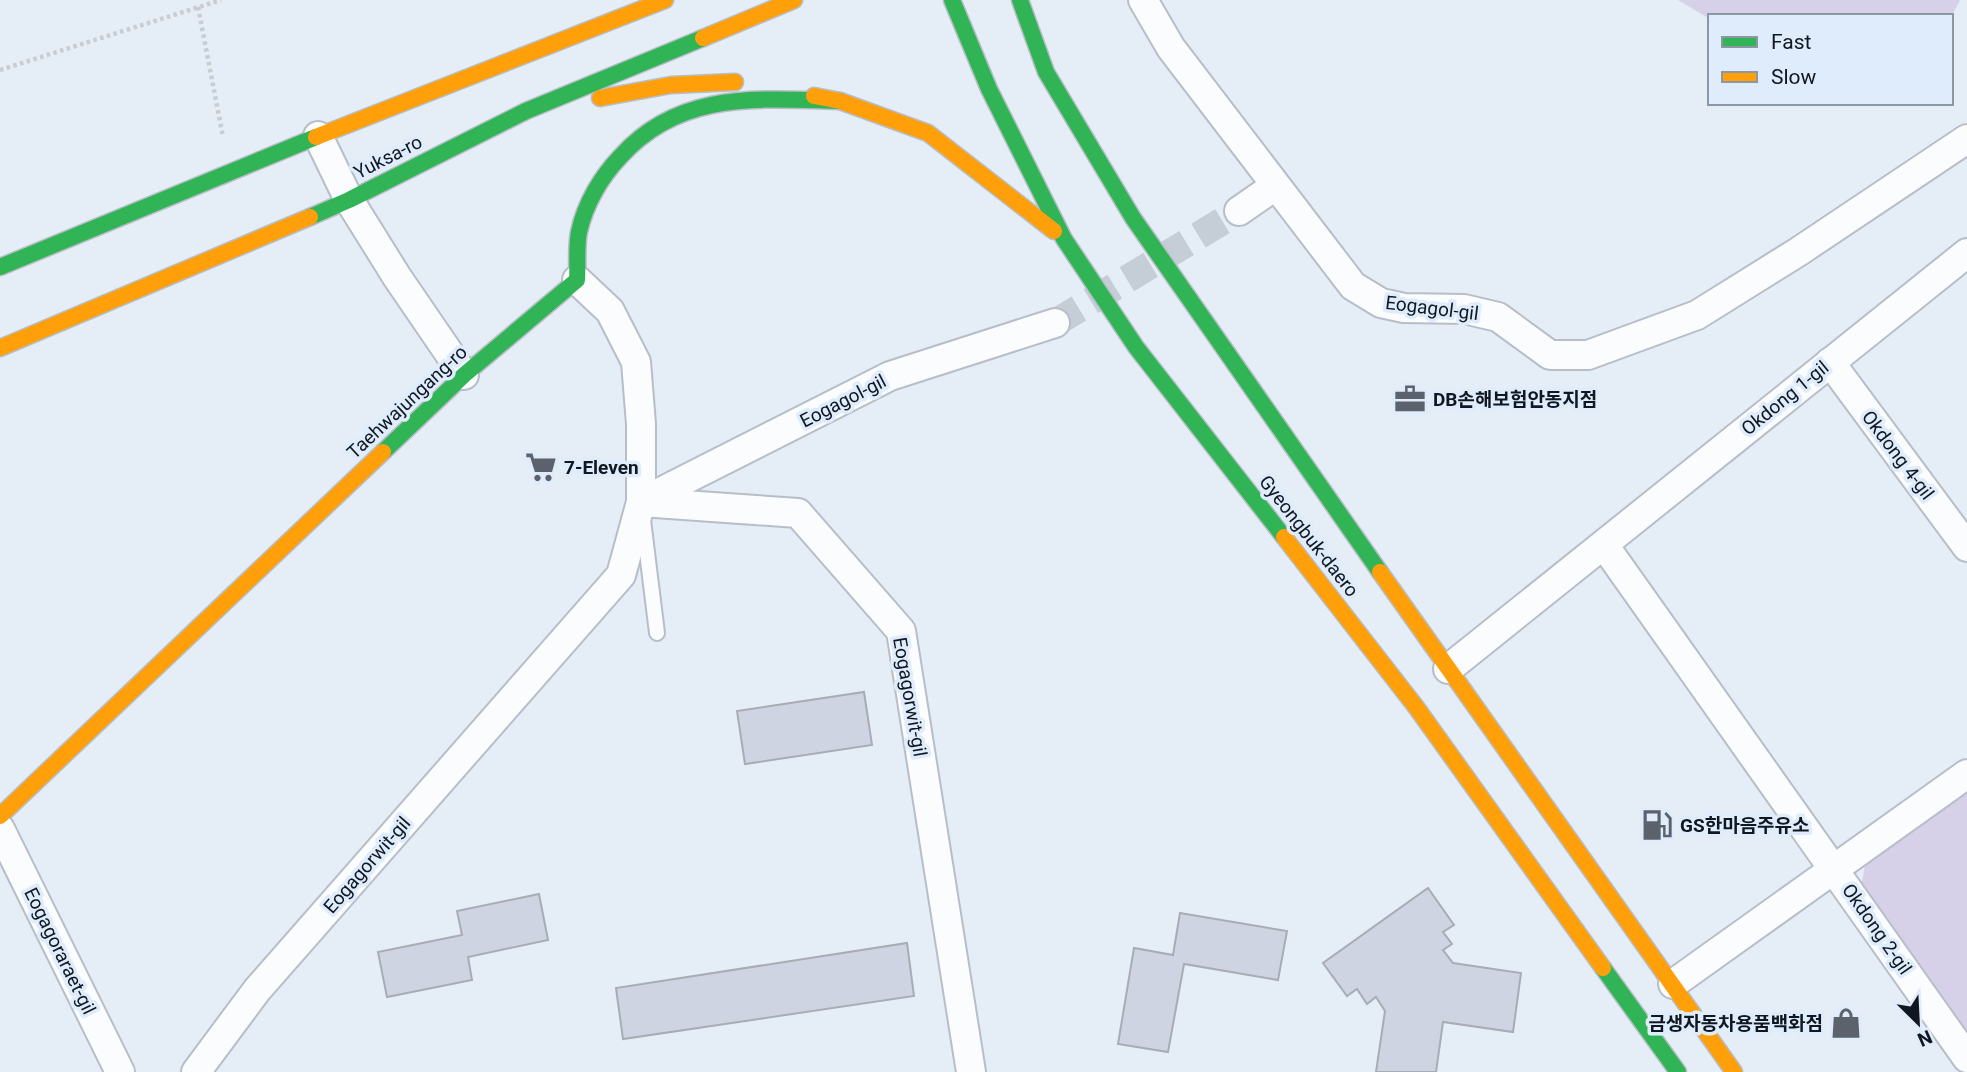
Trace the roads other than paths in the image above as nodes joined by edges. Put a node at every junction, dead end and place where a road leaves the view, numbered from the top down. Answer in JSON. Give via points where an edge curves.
{"nodes":[{"id":1,"x":631,"y":0,"type":"edge"},
{"id":2,"x":665,"y":0,"type":"edge"},
{"id":3,"x":794,"y":0,"type":"edge"},
{"id":4,"x":952,"y":0,"type":"edge"},
{"id":5,"x":1020,"y":0,"type":"edge"},
{"id":6,"x":1143,"y":0,"type":"edge"},
{"id":7,"x":606,"y":24,"type":"junction"},
{"id":8,"x":840,"y":101,"type":"junction"},
{"id":9,"x":526,"y":111,"type":"junction"},
{"id":10,"x":318,"y":136,"type":"junction"},
{"id":11,"x":1967,"y":139,"type":"edge"},
{"id":12,"x":1275,"y":186,"type":"junction"},
{"id":13,"x":349,"y":200,"type":"junction"},
{"id":14,"x":1239,"y":211,"type":"tunnel mouth"},
{"id":15,"x":1064,"y":239,"type":"junction"},
{"id":16,"x":1967,"y":253,"type":"edge"},
{"id":17,"x":0,"y":267,"type":"edge"},
{"id":18,"x":577,"y":280,"type":"junction"},
{"id":19,"x":1055,"y":323,"type":"tunnel mouth"},
{"id":20,"x":0,"y":348,"type":"edge"},
{"id":21,"x":1830,"y":362,"type":"junction"},
{"id":22,"x":464,"y":375,"type":"junction"},
{"id":23,"x":641,"y":502,"type":"junction"},
{"id":24,"x":1604,"y":545,"type":"junction"},
{"id":25,"x":1967,"y":547,"type":"edge"},
{"id":26,"x":657,"y":633,"type":"dead end"},
{"id":27,"x":1448,"y":669,"type":"junction"},
{"id":28,"x":1967,"y":774,"type":"edge"},
{"id":29,"x":0,"y":816,"type":"edge"},
{"id":30,"x":0,"y":829,"type":"edge"},
{"id":31,"x":1835,"y":868,"type":"junction"},
{"id":32,"x":1673,"y":984,"type":"junction"},
{"id":33,"x":1967,"y":1058,"type":"edge"},
{"id":34,"x":120,"y":1072,"type":"edge"},
{"id":35,"x":196,"y":1072,"type":"edge"},
{"id":36,"x":971,"y":1072,"type":"edge"},
{"id":37,"x":1678,"y":1072,"type":"edge"},
{"id":38,"x":1734,"y":1072,"type":"edge"}],
"edges":[{"from":1,"to":7,"type":"street"},
{"from":2,"to":7,"type":"street"},
{"from":3,"to":9,"type":"street","name":"Yuksa-ro"},
{"from":4,"to":15,"type":"street","name":"Gyeongbuk-daero","via":[[989,89]]},
{"from":5,"to":27,"type":"street","name":"Gyeongbuk-daero","via":[[1046,72],[1133,218]]},
{"from":6,"to":12,"type":"street","name":"Eogagol-gil","via":[[1171,48]]},
{"from":7,"to":10,"type":"street"},
{"from":8,"to":9,"type":"street","via":[[753,82],[671,85]]},
{"from":8,"to":15,"type":"street","via":[[928,133]]},
{"from":8,"to":18,"type":"street","via":[[743,100],[665,118],[627,144],[596,187],[579,231]]},
{"from":9,"to":13,"type":"street","name":"Yuksa-ro"},
{"from":10,"to":13,"type":"street"},
{"from":10,"to":17,"type":"street"},
{"from":11,"to":12,"type":"street","name":"Eogagol-gil","via":[[1697,315],[1588,355],[1550,355],[1498,317],[1464,309],[1381,303],[1353,286]]},
{"from":12,"to":14,"type":"street"},
{"from":13,"to":20,"type":"street","name":"Yuksa-ro"},
{"from":13,"to":22,"type":"street"},
{"from":15,"to":37,"type":"street","name":"Gyeongbuk-daero","via":[[1136,347],[1416,707]]},
{"from":16,"to":21,"type":"street","name":"Okdong 1-gil"},
{"from":18,"to":22,"type":"street","name":"Taehwajungang-ro"},
{"from":18,"to":23,"type":"street","name":"Eogagorwit-gil","via":[[610,311],[636,362]]},
{"from":19,"to":23,"type":"street","name":"Eogagol-gil","via":[[890,376]]},
{"from":21,"to":24,"type":"street","name":"Okdong 1-gil"},
{"from":21,"to":25,"type":"street","name":"Okdong 4-gil"},
{"from":22,"to":29,"type":"street","name":"Taehwajungang-ro"},
{"from":23,"to":26,"type":"lane","name":"Eogagorwit-gil"},
{"from":23,"to":35,"type":"street","name":"Eogagorwit-gil","via":[[621,575],[257,990]]},
{"from":23,"to":36,"type":"street","name":"Eogagorwit-gil","via":[[798,513],[901,631]]},
{"from":24,"to":27,"type":"street","name":"Okdong 1-gil"},
{"from":24,"to":31,"type":"street"},
{"from":27,"to":32,"type":"street","name":"Gyeongbuk-daero"},
{"from":28,"to":31,"type":"street","name":"Okdong 2-gil"},
{"from":30,"to":34,"type":"street","name":"Eogagoraraet-gil"},
{"from":31,"to":32,"type":"street","name":"Okdong 2-gil"},
{"from":31,"to":33,"type":"street","name":"Okdong 2-gil"},
{"from":32,"to":38,"type":"street","name":"Gyeongbuk-daero"}]}
